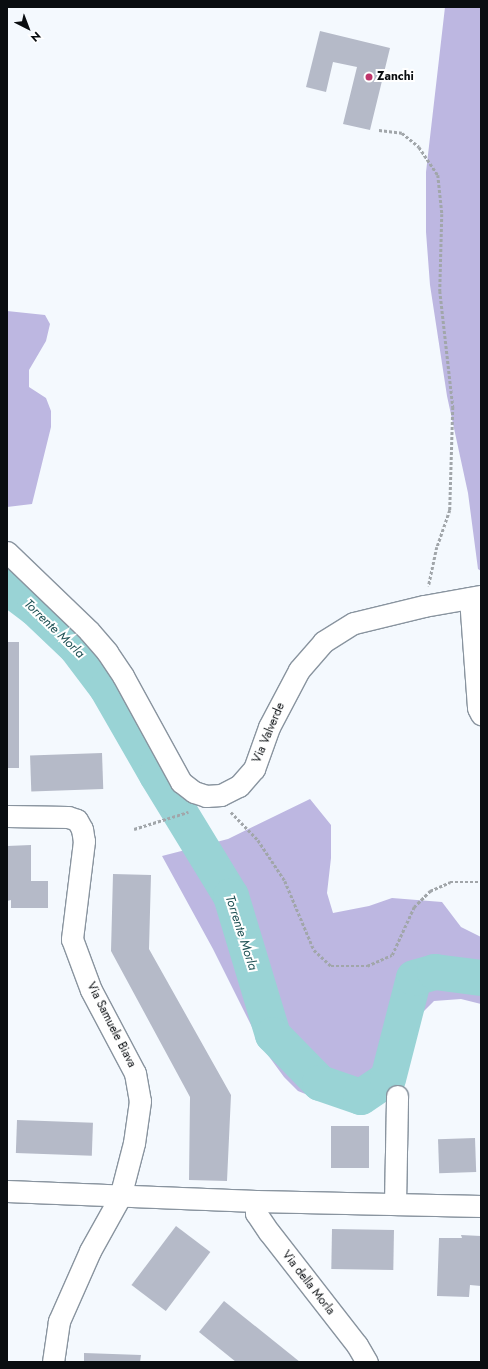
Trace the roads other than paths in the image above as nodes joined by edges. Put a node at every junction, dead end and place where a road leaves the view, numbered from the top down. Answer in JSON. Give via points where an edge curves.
{"nodes":[{"id":1,"x":7,"y":552,"type":"edge"},
{"id":2,"x":475,"y":597,"type":"edge"},
{"id":3,"x":481,"y":714,"type":"edge"},
{"id":4,"x":7,"y":816,"type":"edge"},
{"id":5,"x":397,"y":1096,"type":"dead end"},
{"id":6,"x":7,"y":1191,"type":"edge"},
{"id":7,"x":120,"y":1197,"type":"junction"},
{"id":8,"x":256,"y":1202,"type":"junction"},
{"id":9,"x":395,"y":1204,"type":"junction"},
{"id":10,"x":481,"y":1206,"type":"edge"},
{"id":11,"x":53,"y":1362,"type":"edge"},
{"id":12,"x":367,"y":1362,"type":"edge"}],
"edges":[{"from":1,"to":2,"type":"street","name":"Via Valverde","via":[[89,631],[107,652],[182,782],[194,792],[206,796],[221,795],[239,786],[254,770],[269,727],[299,670],[323,642],[354,623]]},
{"from":2,"to":3,"type":"street","via":[[478,708]]},
{"from":4,"to":7,"type":"street","name":"Via Samuele Biava","via":[[68,817],[77,820],[82,829],[84,841],[72,938],[90,990],[135,1073],[140,1101],[134,1143]]},
{"from":5,"to":9,"type":"street"},
{"from":6,"to":7,"type":"street"},
{"from":7,"to":8,"type":"street"},
{"from":7,"to":11,"type":"street","name":"Via Samuele Biava","via":[[90,1251],[59,1321]]},
{"from":8,"to":9,"type":"street"},
{"from":8,"to":12,"type":"street","name":"Via della Morla","via":[[256,1213],[269,1232],[357,1345]]},
{"from":9,"to":10,"type":"street"}]}
